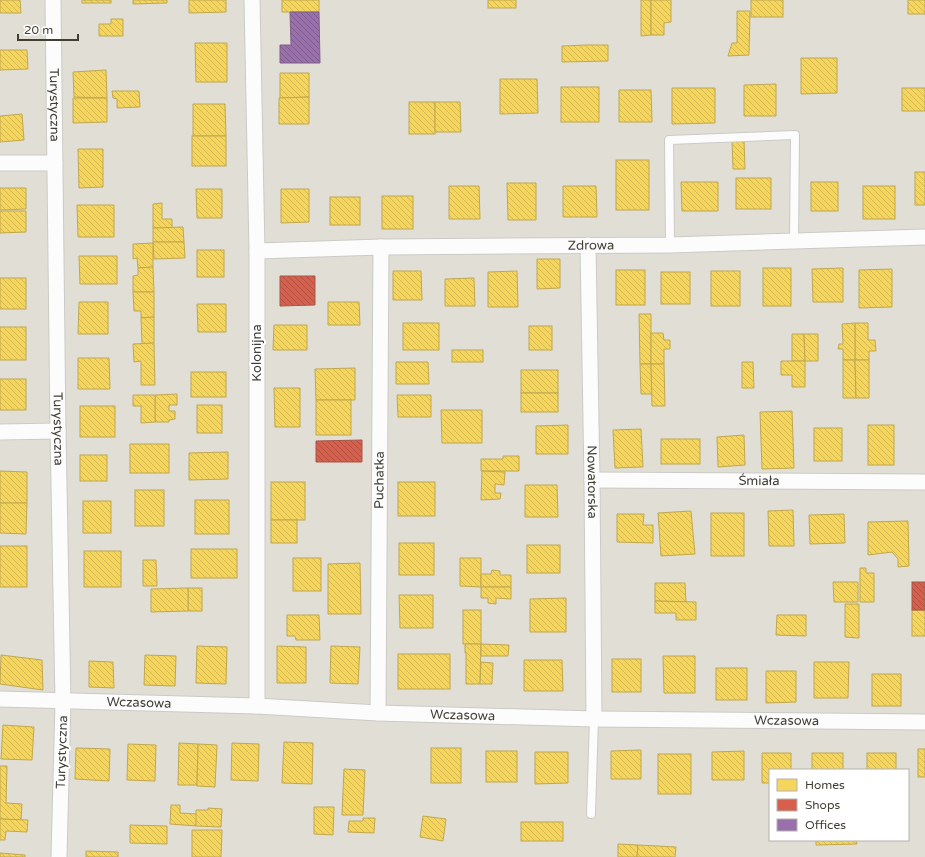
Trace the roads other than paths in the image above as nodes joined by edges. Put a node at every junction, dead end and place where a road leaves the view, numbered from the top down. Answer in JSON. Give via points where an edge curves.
{"nodes":[{"id":1,"x":53,"y":0,"type":"edge"},
{"id":2,"x":252,"y":0,"type":"edge"},
{"id":3,"x":0,"y":163,"type":"edge"},
{"id":4,"x":56,"y":163,"type":"junction"},
{"id":5,"x":925,"y":237,"type":"edge"},
{"id":6,"x":794,"y":241,"type":"junction"},
{"id":7,"x":588,"y":245,"type":"junction"},
{"id":8,"x":670,"y":245,"type":"junction"},
{"id":9,"x":381,"y":247,"type":"junction"},
{"id":10,"x":257,"y":251,"type":"junction"},
{"id":11,"x":58,"y":431,"type":"junction"},
{"id":12,"x":0,"y":432,"type":"edge"},
{"id":13,"x":592,"y":480,"type":"junction"},
{"id":14,"x":925,"y":482,"type":"edge"},
{"id":15,"x":0,"y":700,"type":"edge"},
{"id":16,"x":63,"y":702,"type":"junction"},
{"id":17,"x":257,"y":706,"type":"junction"},
{"id":18,"x":378,"y":713,"type":"junction"},
{"id":19,"x":594,"y":719,"type":"junction"},
{"id":20,"x":925,"y":722,"type":"edge"},
{"id":21,"x":591,"y":814,"type":"dead end"},
{"id":22,"x":59,"y":857,"type":"edge"}],
"edges":[{"from":1,"to":4,"type":"street","name":"Turystyczna"},
{"from":2,"to":10,"type":"street","name":"Kolonijna"},
{"from":3,"to":4,"type":"street"},
{"from":4,"to":11,"type":"street","name":"Turystyczna"},
{"from":5,"to":6,"type":"street","name":"Zdrowa"},
{"from":6,"to":8,"type":"street","name":"Zdrowa"},
{"from":6,"to":8,"type":"lane","via":[[795,135],[669,140]]},
{"from":7,"to":8,"type":"street","name":"Zdrowa"},
{"from":7,"to":9,"type":"street","name":"Zdrowa"},
{"from":7,"to":13,"type":"street","name":"Nowatorska"},
{"from":9,"to":10,"type":"street","name":"Zdrowa"},
{"from":9,"to":18,"type":"street","name":"Puchatka"},
{"from":10,"to":17,"type":"street","name":"Kolonijna"},
{"from":11,"to":12,"type":"street"},
{"from":11,"to":16,"type":"street","name":"Turystyczna"},
{"from":13,"to":14,"type":"street","name":"Śmiała"},
{"from":13,"to":19,"type":"street","name":"Nowatorska"},
{"from":15,"to":16,"type":"street","name":"Wczasowa"},
{"from":16,"to":17,"type":"street","name":"Wczasowa"},
{"from":16,"to":22,"type":"street","name":"Turystyczna"},
{"from":17,"to":18,"type":"street","name":"Wczasowa"},
{"from":18,"to":19,"type":"street","name":"Wczasowa"},
{"from":19,"to":20,"type":"street","name":"Wczasowa"},
{"from":19,"to":21,"type":"lane"}]}
